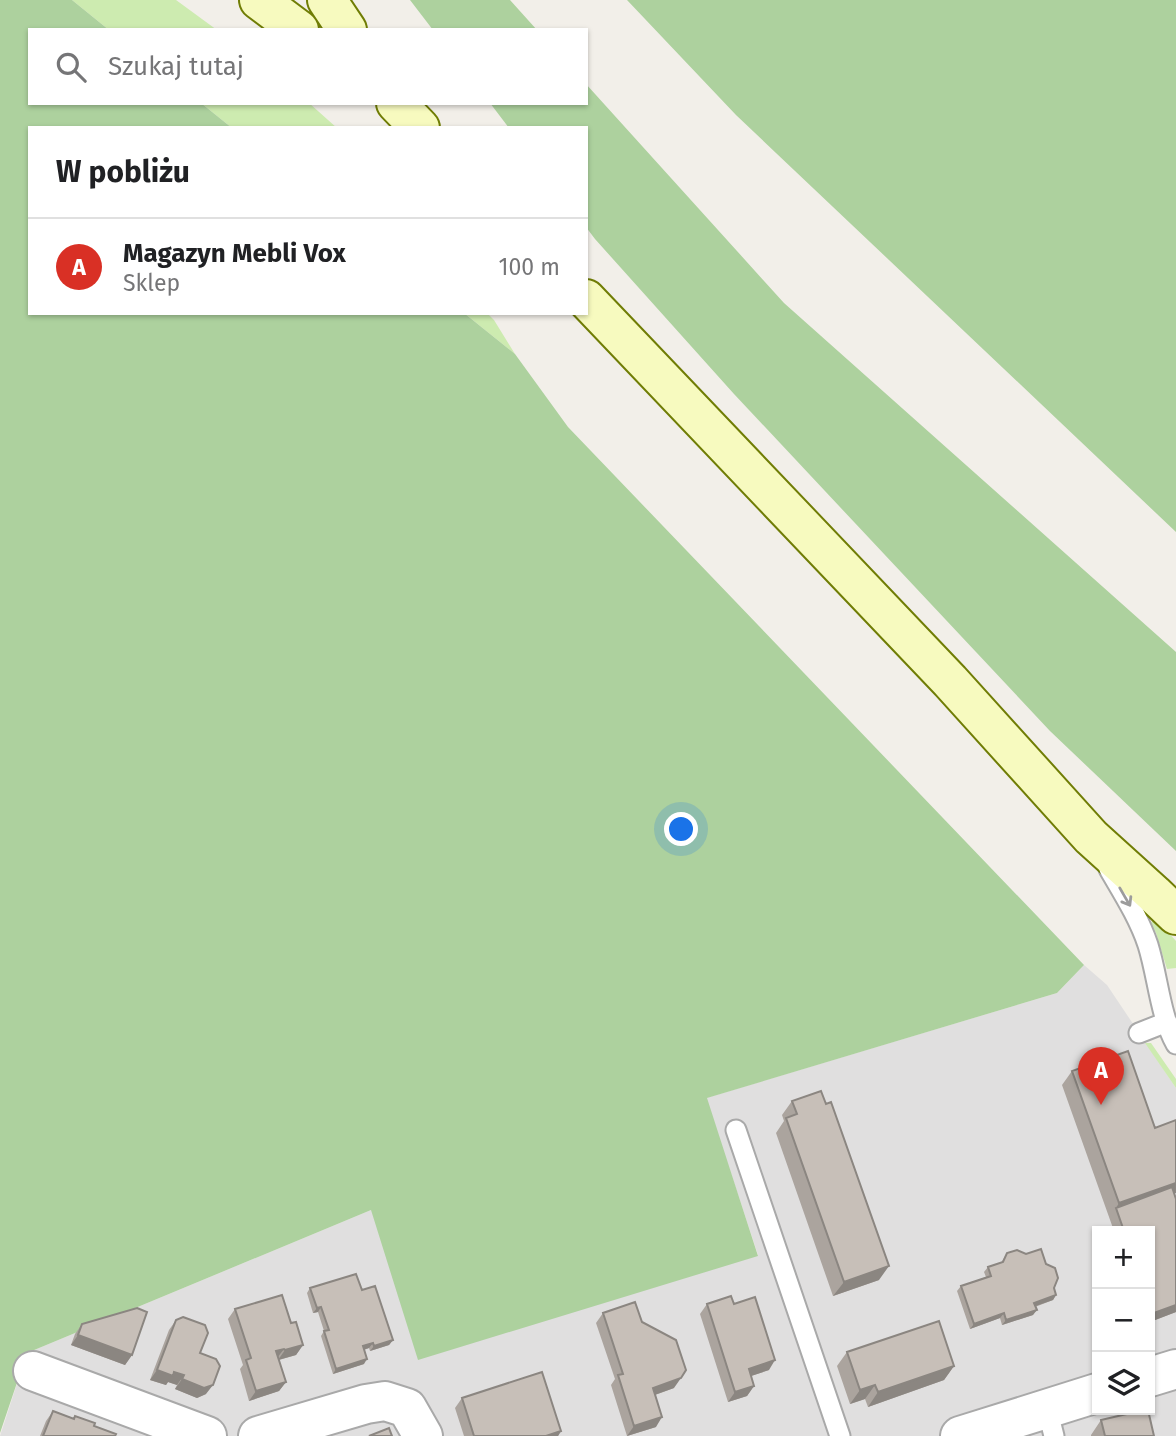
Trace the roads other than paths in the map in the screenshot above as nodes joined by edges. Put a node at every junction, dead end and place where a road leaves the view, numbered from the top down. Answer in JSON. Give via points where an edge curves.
{"nodes":[{"id":1,"x":260,"y":0,"type":"edge"},
{"id":2,"x":327,"y":0,"type":"edge"},
{"id":3,"x":296,"y":28,"type":"edge"},
{"id":4,"x":345,"y":28,"type":"edge"},
{"id":5,"x":398,"y":105,"type":"edge"},
{"id":6,"x":418,"y":126,"type":"edge"},
{"id":7,"x":588,"y":301,"type":"edge"},
{"id":8,"x":1091,"y":838,"type":"junction"},
{"id":9,"x":1165,"y":905,"type":"edge"},
{"id":10,"x":1167,"y":1022,"type":"junction"},
{"id":11,"x":1139,"y":1033,"type":"dead end"},
{"id":12,"x":1176,"y":1044,"type":"edge"},
{"id":13,"x":736,"y":1130,"type":"dead end"},
{"id":14,"x":1176,"y":1368,"type":"edge"},
{"id":15,"x":33,"y":1371,"type":"dead end"},
{"id":16,"x":1155,"y":1375,"type":"edge"},
{"id":17,"x":1092,"y":1396,"type":"edge"},
{"id":18,"x":1051,"y":1422,"type":"edge"},
{"id":19,"x":208,"y":1436,"type":"edge"},
{"id":20,"x":258,"y":1436,"type":"edge"},
{"id":21,"x":422,"y":1436,"type":"edge"},
{"id":22,"x":840,"y":1436,"type":"edge"},
{"id":23,"x":960,"y":1436,"type":"edge"}],
"edges":[{"from":1,"to":3,"type":"main road"},
{"from":2,"to":4,"type":"main road"},
{"from":5,"to":6,"type":"main road"},
{"from":7,"to":8,"type":"main road","via":[[950,681]]},
{"from":8,"to":9,"type":"main road"},
{"from":8,"to":10,"type":"lane","one_way":true,"via":[[1147,943]]},
{"from":10,"to":11,"type":"lane"},
{"from":10,"to":12,"type":"lane"},
{"from":13,"to":22,"type":"lane"},
{"from":14,"to":16,"type":"street"},
{"from":15,"to":19,"type":"street"},
{"from":17,"to":18,"type":"street"},
{"from":18,"to":23,"type":"street"},
{"from":20,"to":21,"type":"street","via":[[385,1401],[407,1408]]}]}
